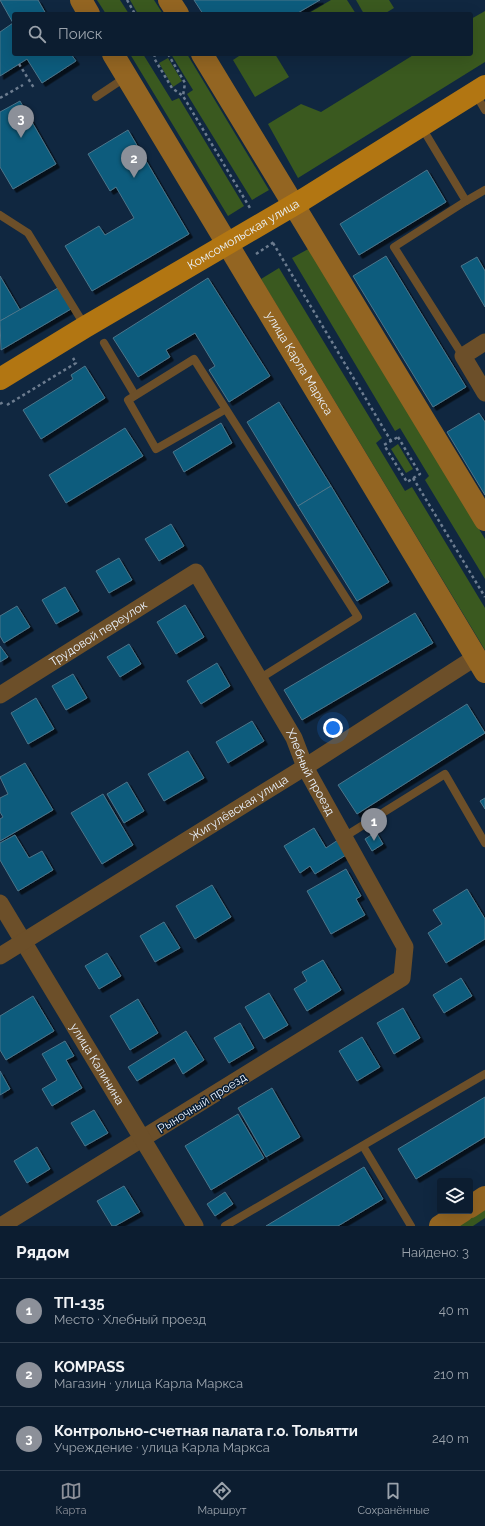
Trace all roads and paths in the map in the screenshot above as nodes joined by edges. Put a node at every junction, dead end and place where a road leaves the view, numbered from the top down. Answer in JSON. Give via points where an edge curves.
{"nodes":[{"id":1,"x":81,"y":0,"type":"edge"},
{"id":2,"x":127,"y":0,"type":"edge"},
{"id":3,"x":169,"y":0,"type":"edge"},
{"id":4,"x":88,"y":12,"type":"edge"},
{"id":5,"x":135,"y":12,"type":"edge"},
{"id":6,"x":177,"y":12,"type":"edge"},
{"id":7,"x":114,"y":56,"type":"edge"},
{"id":8,"x":154,"y":56,"type":"edge"},
{"id":9,"x":169,"y":56,"type":"edge"},
{"id":10,"x":203,"y":56,"type":"edge"},
{"id":11,"x":19,"y":64,"type":"dead end"},
{"id":12,"x":126,"y":76,"type":"junction"},
{"id":13,"x":23,"y":85,"type":"dead end"},
{"id":14,"x":34,"y":88,"type":"dead end"},
{"id":15,"x":183,"y":96,"type":"junction"},
{"id":16,"x":482,"y":96,"type":"edge"},
{"id":17,"x":96,"y":97,"type":"dead end"},
{"id":18,"x":0,"y":98,"type":"edge"},
{"id":19,"x":421,"y":125,"type":"junction"},
{"id":20,"x":485,"y":190,"type":"edge"},
{"id":21,"x":466,"y":202,"type":"junction"},
{"id":22,"x":294,"y":205,"type":"junction"},
{"id":23,"x":251,"y":210,"type":"dead end"},
{"id":24,"x":0,"y":215,"type":"edge"},
{"id":25,"x":279,"y":239,"type":"dead end"},
{"id":26,"x":227,"y":243,"type":"junction"},
{"id":27,"x":273,"y":243,"type":"junction"},
{"id":28,"x":255,"y":254,"type":"dead end"},
{"id":29,"x":85,"y":327,"type":"junction"},
{"id":30,"x":485,"y":342,"type":"edge"},
{"id":31,"x":104,"y":343,"type":"dead end"},
{"id":32,"x":463,"y":356,"type":"junction"},
{"id":33,"x":0,"y":379,"type":"edge"},
{"id":34,"x":485,"y":393,"type":"edge"},
{"id":35,"x":136,"y":395,"type":"junction"},
{"id":36,"x":5,"y":401,"type":"dead end"},
{"id":37,"x":0,"y":404,"type":"edge"},
{"id":38,"x":226,"y":409,"type":"junction"},
{"id":39,"x":391,"y":441,"type":"junction"},
{"id":40,"x":413,"y":478,"type":"junction"},
{"id":41,"x":485,"y":520,"type":"edge"},
{"id":42,"x":196,"y":572,"type":"joint"},
{"id":43,"x":485,"y":597,"type":"edge"},
{"id":44,"x":480,"y":665,"type":"edge"},
{"id":45,"x":259,"y":678,"type":"junction"},
{"id":46,"x":0,"y":695,"type":"edge"},
{"id":47,"x":305,"y":767,"type":"junction"},
{"id":48,"x":344,"y":837,"type":"junction"},
{"id":49,"x":485,"y":843,"type":"edge"},
{"id":50,"x":0,"y":903,"type":"edge"},
{"id":51,"x":24,"y":942,"type":"junction"},
{"id":52,"x":0,"y":956,"type":"edge"},
{"id":53,"x":402,"y":978,"type":"joint"},
{"id":54,"x":485,"y":1074,"type":"edge"},
{"id":55,"x":143,"y":1140,"type":"junction"},
{"id":56,"x":363,"y":1146,"type":"junction"},
{"id":57,"x":485,"y":1197,"type":"edge"},
{"id":58,"x":473,"y":1205,"type":"edge"},
{"id":59,"x":458,"y":1214,"type":"edge"},
{"id":60,"x":1,"y":1226,"type":"edge"},
{"id":61,"x":195,"y":1226,"type":"edge"},
{"id":62,"x":225,"y":1226,"type":"edge"},
{"id":63,"x":411,"y":1226,"type":"edge"},
{"id":64,"x":440,"y":1226,"type":"edge"}],
"edges":[{"from":1,"to":4,"type":"main road"},
{"from":2,"to":5,"type":"path"},
{"from":3,"to":6,"type":"main road"},
{"from":7,"to":12,"type":"main road","name":"улица Карла Маркса"},
{"from":8,"to":15,"type":"path","via":[[172,88]]},
{"from":9,"to":15,"type":"path","via":[[185,83]]},
{"from":10,"to":22,"type":"main road"},
{"from":11,"to":14,"type":"path"},
{"from":12,"to":17,"type":"lane"},
{"from":12,"to":26,"type":"main road","name":"улица Карла Маркса"},
{"from":13,"to":18,"type":"path"},
{"from":15,"to":23,"type":"path"},
{"from":16,"to":19,"type":"main road","name":"Комсомольская улица"},
{"from":19,"to":21,"type":"lane"},
{"from":19,"to":22,"type":"main road","name":"Комсомольская улица"},
{"from":20,"to":21,"type":"lane"},
{"from":21,"to":32,"type":"lane","via":[[394,247]]},
{"from":22,"to":26,"type":"main road","name":"Комсомольская улица"},
{"from":22,"to":41,"type":"main road"},
{"from":24,"to":29,"type":"lane","via":[[33,238]]},
{"from":25,"to":27,"type":"path"},
{"from":26,"to":29,"type":"main road","name":"Комсомольская улица"},
{"from":26,"to":44,"type":"main road","name":"улица Карла Маркса"},
{"from":27,"to":28,"type":"path"},
{"from":27,"to":39,"type":"path"},
{"from":29,"to":33,"type":"main road","name":"Комсомольская улица"},
{"from":30,"to":32,"type":"street"},
{"from":31,"to":35,"type":"lane"},
{"from":32,"to":34,"type":"street"},
{"from":35,"to":38,"type":"lane","via":[[194,359]]},
{"from":35,"to":38,"type":"lane","via":[[128,400],[156,449]]},
{"from":36,"to":37,"type":"path"},
{"from":38,"to":45,"type":"lane","via":[[358,617]]},
{"from":39,"to":40,"type":"path","via":[[384,445],[407,482]]},
{"from":39,"to":40,"type":"path","via":[[398,437],[420,474]]},
{"from":40,"to":43,"type":"path"},
{"from":42,"to":45,"type":"street","name":"Хлебный проезд"},
{"from":42,"to":46,"type":"street","name":"Трудовой переулок"},
{"from":44,"to":47,"type":"street","name":"Жигулёвская улица"},
{"from":45,"to":47,"type":"street","name":"Хлебный проезд","via":[[294,738]]},
{"from":47,"to":48,"type":"street","name":"Хлебный проезд"},
{"from":47,"to":51,"type":"street","name":"Жигулёвская улица"},
{"from":48,"to":49,"type":"lane","via":[[445,774]]},
{"from":48,"to":53,"type":"street","name":"Хлебный проезд","via":[[405,947]]},
{"from":50,"to":51,"type":"street","name":"улица Калинина"},
{"from":51,"to":52,"type":"street","name":"Жигулёвская улица"},
{"from":51,"to":55,"type":"street","name":"улица Калинина"},
{"from":53,"to":55,"type":"street","name":"Рыночный проезд"},
{"from":54,"to":56,"type":"lane"},
{"from":55,"to":60,"type":"street","name":"Рыночный проезд"},
{"from":55,"to":61,"type":"street","name":"улица Калинина"},
{"from":56,"to":62,"type":"lane"},
{"from":56,"to":63,"type":"lane"},
{"from":57,"to":58,"type":"main road"},
{"from":59,"to":64,"type":"main road"}]}
